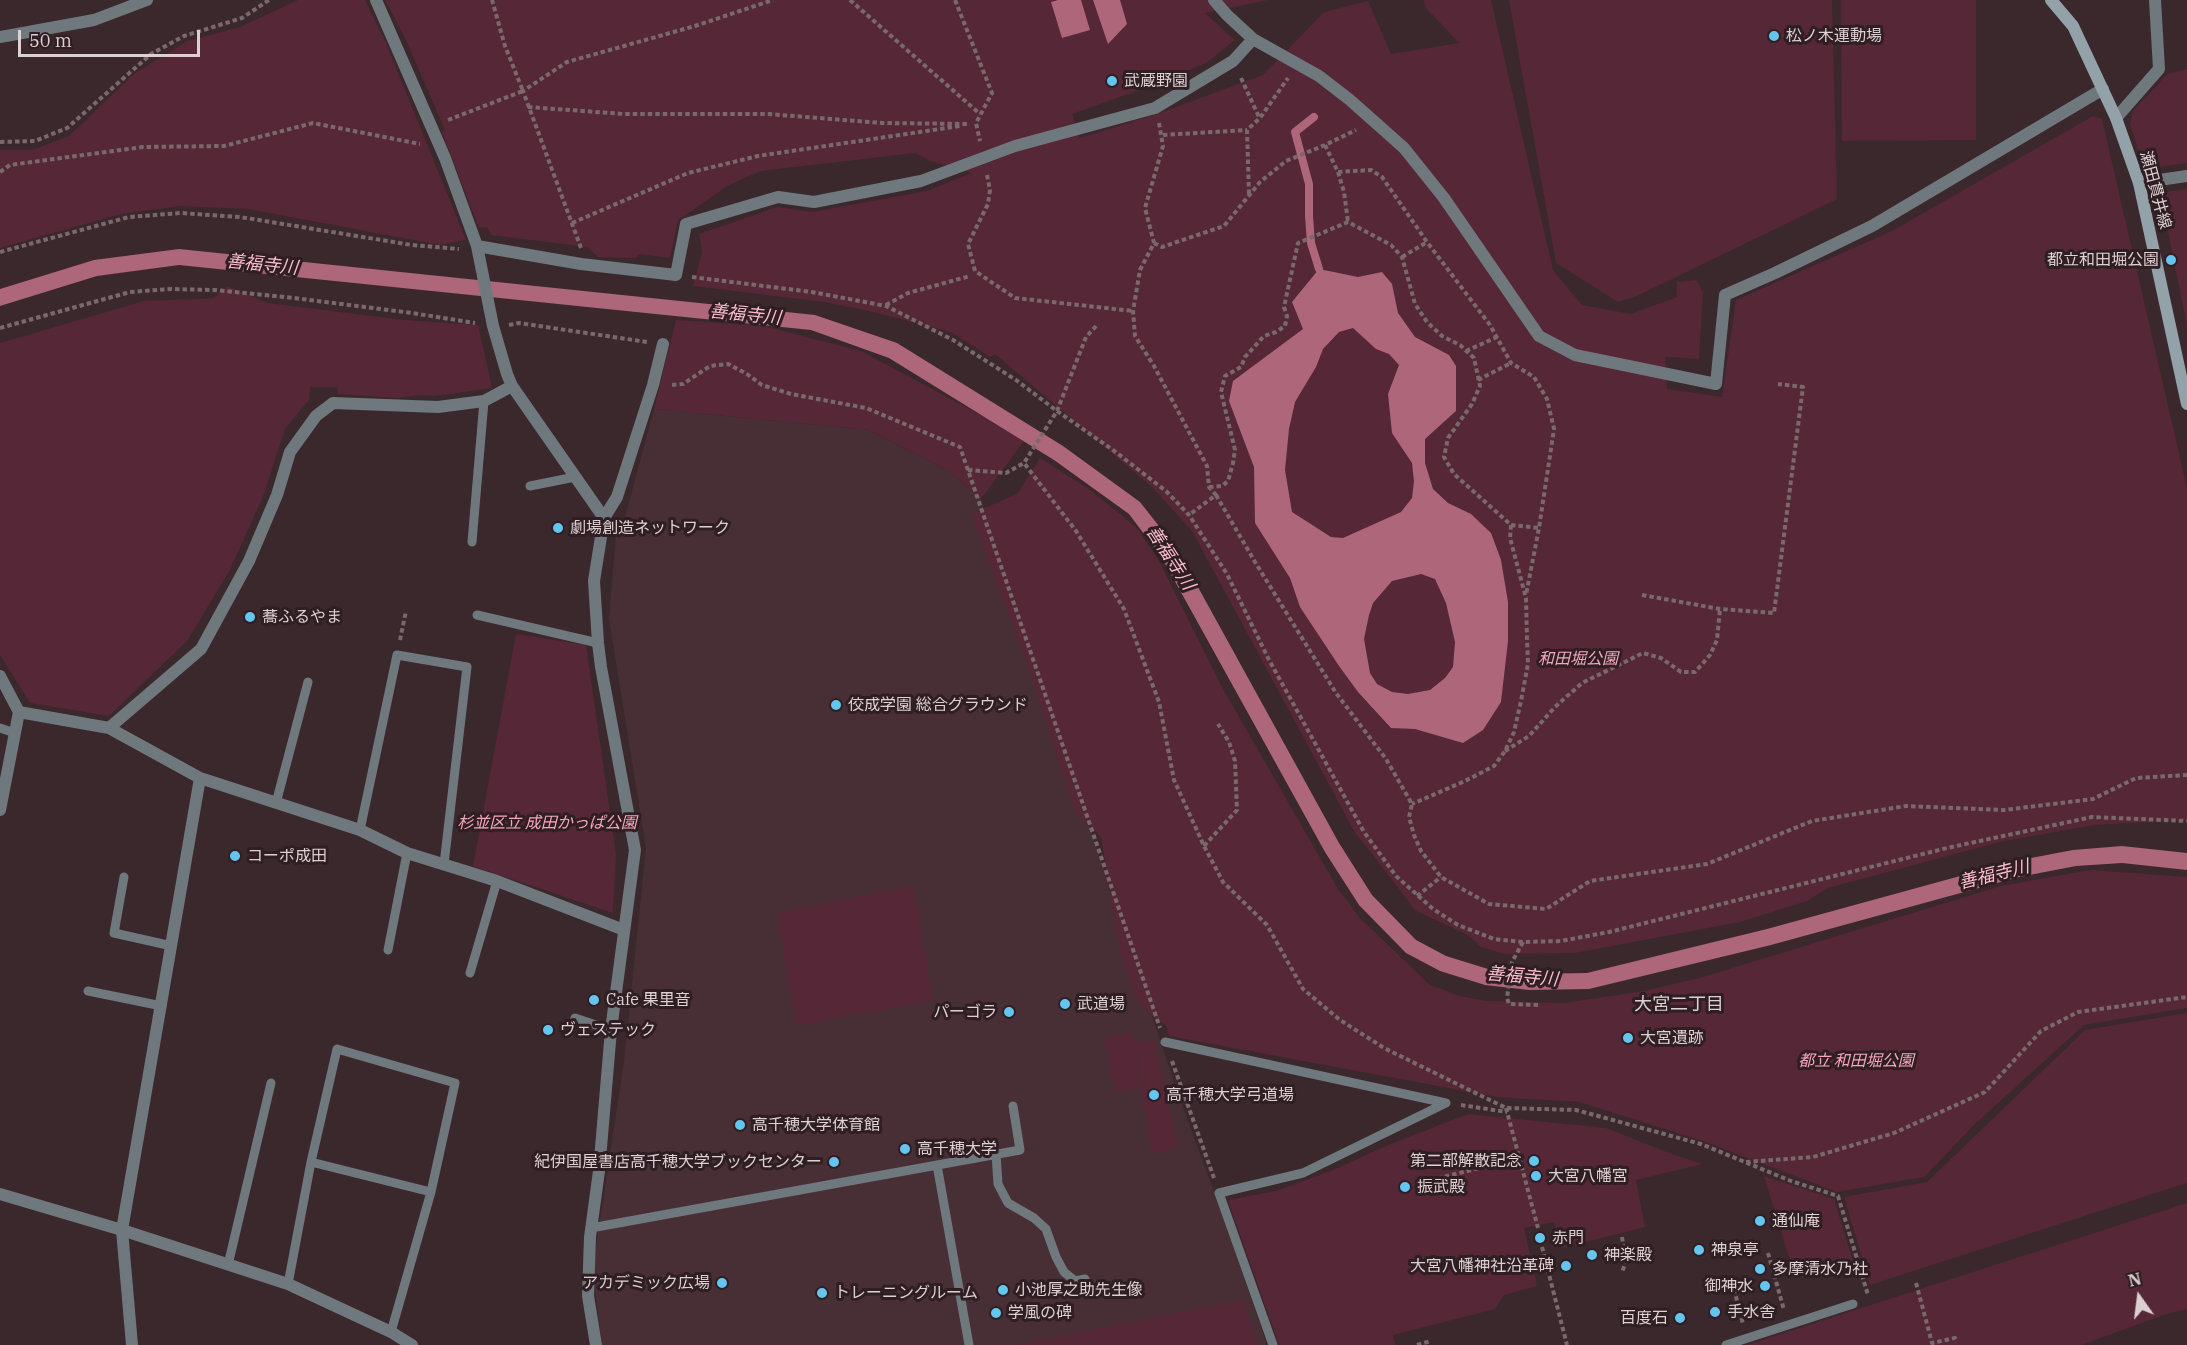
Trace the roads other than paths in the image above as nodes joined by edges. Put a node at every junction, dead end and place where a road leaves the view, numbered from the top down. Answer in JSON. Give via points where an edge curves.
{"nodes":[{"id":1,"x":147,"y":0,"type":"edge"},
{"id":2,"x":376,"y":0,"type":"edge"},
{"id":3,"x":1214,"y":0,"type":"edge"},
{"id":4,"x":2051,"y":0,"type":"edge"},
{"id":5,"x":2155,"y":0,"type":"edge"},
{"id":6,"x":0,"y":37,"type":"edge"},
{"id":7,"x":1253,"y":39,"type":"junction"},
{"id":8,"x":2103,"y":89,"type":"junction"},
{"id":9,"x":2116,"y":118,"type":"junction"},
{"id":10,"x":2187,"y":176,"type":"edge"},
{"id":11,"x":2139,"y":183,"type":"junction"},
{"id":12,"x":479,"y":251,"type":"junction"},
{"id":13,"x":663,"y":344,"type":"road end"},
{"id":14,"x":512,"y":386,"type":"junction"},
{"id":15,"x":484,"y":401,"type":"junction"},
{"id":16,"x":2187,"y":404,"type":"edge"},
{"id":17,"x":575,"y":477,"type":"junction"},
{"id":18,"x":530,"y":486,"type":"dead end"},
{"id":19,"x":604,"y":518,"type":"junction"},
{"id":20,"x":472,"y":542,"type":"dead end"},
{"id":21,"x":477,"y":615,"type":"dead end"},
{"id":22,"x":598,"y":643,"type":"junction"},
{"id":23,"x":0,"y":676,"type":"edge"},
{"id":24,"x":308,"y":682,"type":"dead end"},
{"id":25,"x":19,"y":712,"type":"junction"},
{"id":26,"x":0,"y":728,"type":"edge"},
{"id":27,"x":109,"y":728,"type":"junction"},
{"id":28,"x":15,"y":733,"type":"junction"},
{"id":29,"x":200,"y":778,"type":"junction"},
{"id":30,"x":276,"y":803,"type":"junction"},
{"id":31,"x":0,"y":810,"type":"edge"},
{"id":32,"x":360,"y":830,"type":"junction"},
{"id":33,"x":407,"y":853,"type":"junction"},
{"id":34,"x":444,"y":864,"type":"junction"},
{"id":35,"x":124,"y":877,"type":"dead end"},
{"id":36,"x":497,"y":881,"type":"junction"},
{"id":37,"x":624,"y":930,"type":"junction"},
{"id":38,"x":172,"y":946,"type":"junction"},
{"id":39,"x":388,"y":950,"type":"dead end"},
{"id":40,"x":470,"y":973,"type":"dead end"},
{"id":41,"x":88,"y":991,"type":"dead end"},
{"id":42,"x":162,"y":1006,"type":"junction"},
{"id":43,"x":575,"y":1018,"type":"dead end"},
{"id":44,"x":611,"y":1030,"type":"junction"},
{"id":45,"x":1165,"y":1042,"type":"road end"},
{"id":46,"x":271,"y":1083,"type":"dead end"},
{"id":47,"x":1013,"y":1106,"type":"dead end"},
{"id":48,"x":996,"y":1154,"type":"junction"},
{"id":49,"x":311,"y":1162,"type":"junction"},
{"id":50,"x":937,"y":1165,"type":"junction"},
{"id":51,"x":431,"y":1192,"type":"junction"},
{"id":52,"x":0,"y":1194,"type":"edge"},
{"id":53,"x":591,"y":1228,"type":"junction"},
{"id":54,"x":122,"y":1230,"type":"junction"},
{"id":55,"x":228,"y":1265,"type":"junction"},
{"id":56,"x":1085,"y":1279,"type":"dead end"},
{"id":57,"x":288,"y":1284,"type":"junction"},
{"id":58,"x":1853,"y":1304,"type":"dead end"},
{"id":59,"x":391,"y":1332,"type":"junction"},
{"id":60,"x":132,"y":1345,"type":"edge"},
{"id":61,"x":412,"y":1345,"type":"edge"},
{"id":62,"x":596,"y":1345,"type":"edge"},
{"id":63,"x":969,"y":1345,"type":"edge"},
{"id":64,"x":1273,"y":1345,"type":"edge"},
{"id":65,"x":1726,"y":1345,"type":"edge"}],
"edges":[{"from":1,"to":6,"type":"street","via":[[94,20]]},
{"from":2,"to":12,"type":"street","via":[[441,148]]},
{"from":3,"to":7,"type":"street"},
{"from":4,"to":8,"type":"main road","name":"瀬田貫井線","via":[[2073,26]]},
{"from":5,"to":9,"type":"street","via":[[2159,69]]},
{"from":7,"to":8,"type":"street","via":[[1319,76],[1404,148],[1444,198],[1539,336],[1575,355],[1716,384],[1725,295],[1872,226]]},
{"from":7,"to":12,"type":"street","via":[[1233,60],[1155,108],[1015,146],[921,181],[814,202],[778,197],[686,224],[676,275]]},
{"from":8,"to":9,"type":"main road","name":"瀬田貫井線"},
{"from":9,"to":11,"type":"main road","name":"瀬田貫井線"},
{"from":10,"to":11,"type":"street"},
{"from":11,"to":16,"type":"main road","name":"瀬田貫井線"},
{"from":12,"to":14,"type":"street","via":[[493,322]]},
{"from":13,"to":19,"type":"street","via":[[617,497]]},
{"from":14,"to":15,"type":"street"},
{"from":14,"to":17,"type":"street"},
{"from":15,"to":20,"type":"lane"},
{"from":15,"to":27,"type":"street","via":[[438,407],[333,403],[316,416],[290,452],[249,561],[201,649]]},
{"from":17,"to":18,"type":"lane"},
{"from":17,"to":19,"type":"street"},
{"from":19,"to":22,"type":"street","via":[[594,581]]},
{"from":21,"to":22,"type":"lane"},
{"from":22,"to":37,"type":"street","via":[[635,850]]},
{"from":23,"to":25,"type":"street"},
{"from":24,"to":30,"type":"lane"},
{"from":25,"to":27,"type":"street"},
{"from":25,"to":28,"type":"street"},
{"from":26,"to":28,"type":"lane"},
{"from":27,"to":29,"type":"street"},
{"from":28,"to":31,"type":"street"},
{"from":29,"to":30,"type":"street"},
{"from":29,"to":38,"type":"street"},
{"from":30,"to":32,"type":"street"},
{"from":32,"to":33,"type":"street"},
{"from":32,"to":34,"type":"lane","via":[[397,655],[466,667]]},
{"from":33,"to":34,"type":"street"},
{"from":33,"to":39,"type":"lane"},
{"from":34,"to":36,"type":"street"},
{"from":35,"to":38,"type":"lane","via":[[114,933]]},
{"from":36,"to":37,"type":"street"},
{"from":36,"to":40,"type":"lane"},
{"from":37,"to":44,"type":"street"},
{"from":38,"to":42,"type":"street"},
{"from":41,"to":42,"type":"lane"},
{"from":42,"to":54,"type":"street"},
{"from":43,"to":44,"type":"lane"},
{"from":44,"to":53,"type":"street"},
{"from":45,"to":64,"type":"lane","via":[[1446,1103],[1303,1173],[1219,1192]]},
{"from":46,"to":55,"type":"lane"},
{"from":47,"to":48,"type":"lane","via":[[1020,1150]]},
{"from":48,"to":50,"type":"lane"},
{"from":48,"to":56,"type":"lane","via":[[998,1184],[1008,1203],[1046,1229],[1064,1272],[1075,1281]]},
{"from":49,"to":51,"type":"lane"},
{"from":49,"to":51,"type":"lane","via":[[337,1048],[455,1083]]},
{"from":49,"to":57,"type":"lane"},
{"from":50,"to":53,"type":"lane"},
{"from":50,"to":63,"type":"lane"},
{"from":51,"to":59,"type":"lane"},
{"from":52,"to":54,"type":"street"},
{"from":53,"to":62,"type":"street","via":[[588,1296]]},
{"from":54,"to":55,"type":"street"},
{"from":54,"to":60,"type":"street"},
{"from":55,"to":57,"type":"street"},
{"from":57,"to":59,"type":"street"},
{"from":58,"to":65,"type":"lane"},
{"from":59,"to":61,"type":"street"}]}
